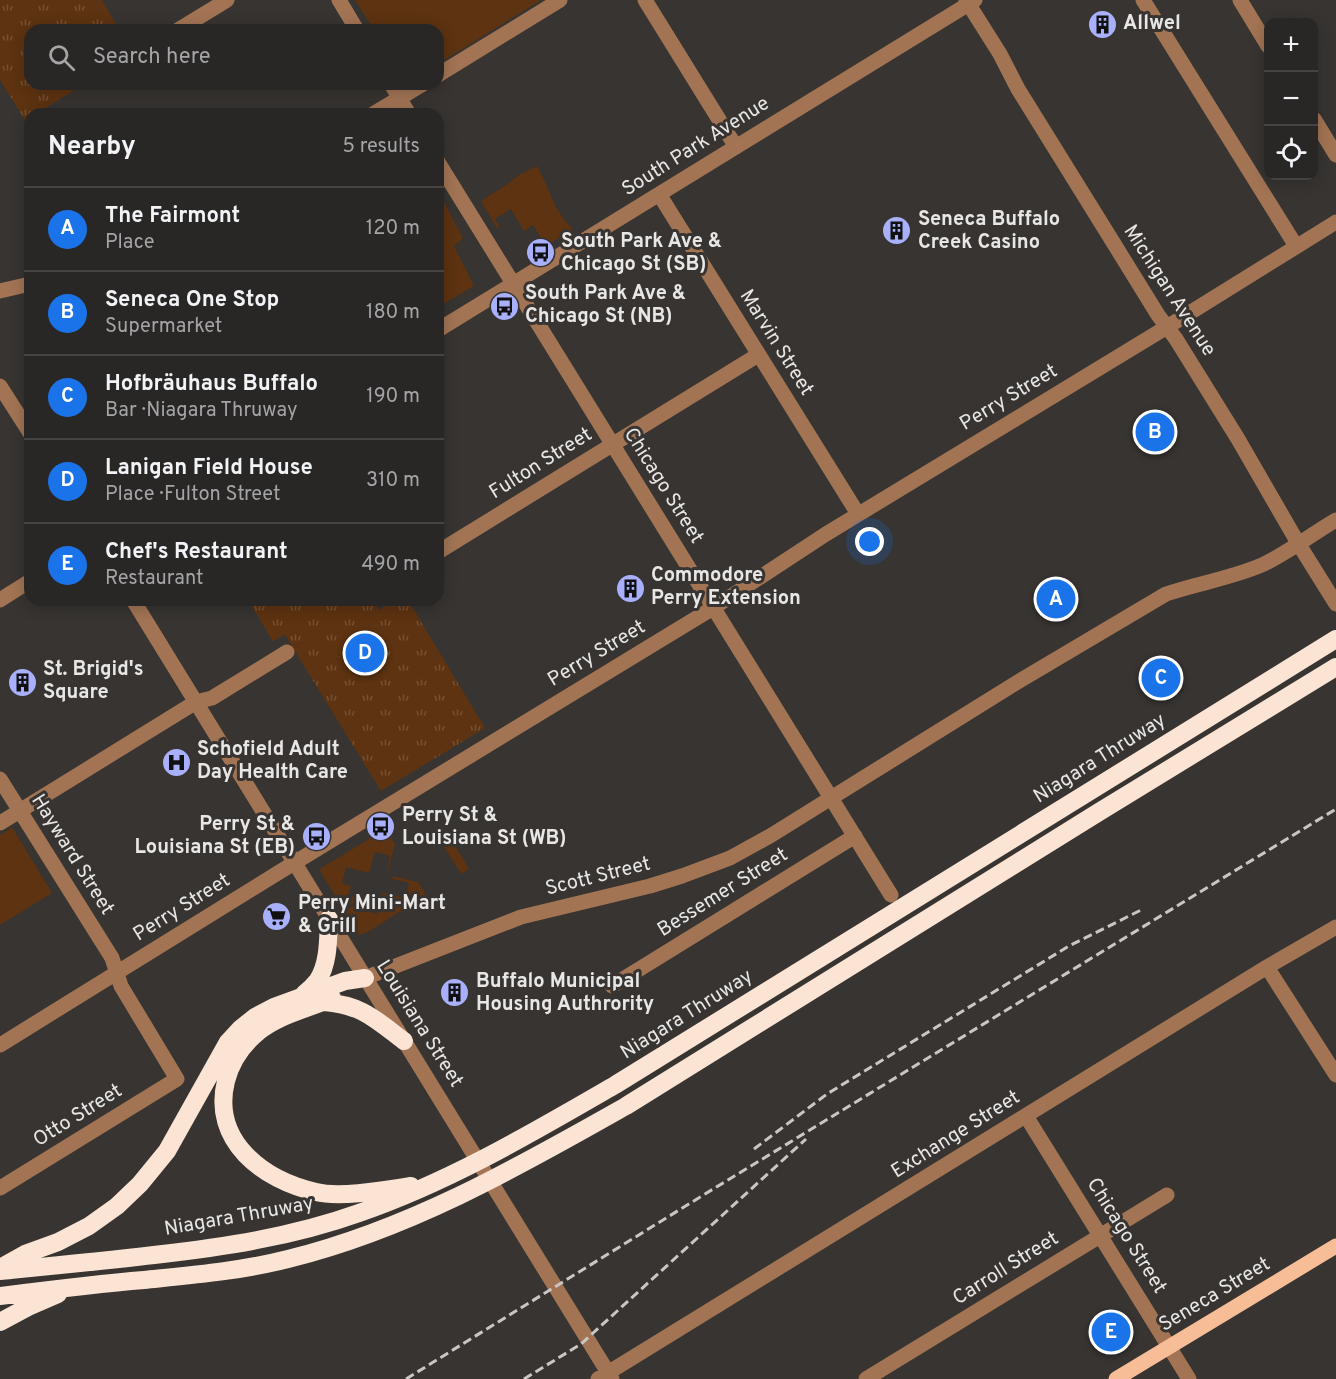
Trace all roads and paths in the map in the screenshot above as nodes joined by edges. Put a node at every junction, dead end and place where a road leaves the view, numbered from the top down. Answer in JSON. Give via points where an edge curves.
{"nodes":[{"id":1,"x":227,"y":0,"type":"edge"},
{"id":2,"x":339,"y":0,"type":"edge"},
{"id":3,"x":560,"y":0,"type":"edge"},
{"id":4,"x":645,"y":0,"type":"edge"},
{"id":5,"x":1143,"y":0,"type":"edge"},
{"id":6,"x":1240,"y":0,"type":"edge"},
{"id":7,"x":970,"y":1,"type":"edge"},
{"id":8,"x":188,"y":24,"type":"edge"},
{"id":9,"x":353,"y":24,"type":"edge"},
{"id":10,"x":1264,"y":38,"type":"edge"},
{"id":11,"x":444,"y":71,"type":"edge"},
{"id":12,"x":394,"y":90,"type":"edge"},
{"id":13,"x":413,"y":90,"type":"edge"},
{"id":14,"x":399,"y":98,"type":"junction"},
{"id":15,"x":383,"y":108,"type":"edge"},
{"id":16,"x":405,"y":108,"type":"edge"},
{"id":17,"x":1318,"y":126,"type":"edge"},
{"id":18,"x":736,"y":147,"type":"junction"},
{"id":19,"x":1336,"y":155,"type":"edge"},
{"id":20,"x":444,"y":172,"type":"edge"},
{"id":21,"x":659,"y":194,"type":"junction"},
{"id":22,"x":1336,"y":222,"type":"edge"},
{"id":23,"x":1296,"y":246,"type":"junction"},
{"id":24,"x":514,"y":284,"type":"junction"},
{"id":25,"x":24,"y":285,"type":"edge"},
{"id":26,"x":0,"y":291,"type":"edge"},
{"id":27,"x":444,"y":326,"type":"edge"},
{"id":28,"x":1167,"y":327,"type":"junction"},
{"id":29,"x":758,"y":355,"type":"junction"},
{"id":30,"x":0,"y":386,"type":"edge"},
{"id":31,"x":24,"y":424,"type":"edge"},
{"id":32,"x":613,"y":444,"type":"junction"},
{"id":33,"x":858,"y":514,"type":"junction"},
{"id":34,"x":1336,"y":520,"type":"edge"},
{"id":35,"x":1298,"y":543,"type":"junction"},
{"id":36,"x":444,"y":548,"type":"edge"},
{"id":37,"x":24,"y":585,"type":"edge"},
{"id":38,"x":1332,"y":598,"type":"edge"},
{"id":39,"x":0,"y":600,"type":"edge"},
{"id":40,"x":137,"y":606,"type":"edge"},
{"id":41,"x":713,"y":608,"type":"junction"},
{"id":42,"x":1336,"y":637,"type":"edge"},
{"id":43,"x":287,"y":652,"type":"dead end"},
{"id":44,"x":1336,"y":667,"type":"edge"},
{"id":45,"x":196,"y":702,"type":"junction"},
{"id":46,"x":0,"y":779,"type":"edge"},
{"id":47,"x":832,"y":798,"type":"junction"},
{"id":48,"x":20,"y":811,"type":"junction"},
{"id":49,"x":0,"y":823,"type":"edge"},
{"id":50,"x":855,"y":836,"type":"junction"},
{"id":51,"x":294,"y":863,"type":"junction"},
{"id":52,"x":891,"y":895,"type":"dead end"},
{"id":53,"x":329,"y":919,"type":"junction"},
{"id":54,"x":1336,"y":927,"type":"edge"},
{"id":55,"x":1267,"y":967,"type":"junction"},
{"id":56,"x":117,"y":973,"type":"junction"},
{"id":57,"x":365,"y":978,"type":"junction"},
{"id":58,"x":612,"y":986,"type":"dead end"},
{"id":59,"x":302,"y":997,"type":"junction"},
{"id":60,"x":324,"y":1002,"type":"junction"},
{"id":61,"x":404,"y":1041,"type":"junction"},
{"id":62,"x":0,"y":1045,"type":"edge"},
{"id":63,"x":1336,"y":1075,"type":"edge"},
{"id":64,"x":177,"y":1079,"type":"joint"},
{"id":65,"x":1026,"y":1116,"type":"junction"},
{"id":66,"x":436,"y":1182,"type":"junction"},
{"id":67,"x":0,"y":1188,"type":"edge"},
{"id":68,"x":1167,"y":1195,"type":"dead end"},
{"id":69,"x":1101,"y":1235,"type":"junction"},
{"id":70,"x":1336,"y":1246,"type":"edge"},
{"id":71,"x":0,"y":1270,"type":"edge"},
{"id":72,"x":80,"y":1286,"type":"junction"},
{"id":73,"x":0,"y":1296,"type":"edge"},
{"id":74,"x":0,"y":1322,"type":"edge"},
{"id":75,"x":1169,"y":1347,"type":"junction"},
{"id":76,"x":598,"y":1379,"type":"edge"},
{"id":77,"x":612,"y":1379,"type":"edge"},
{"id":78,"x":867,"y":1379,"type":"edge"},
{"id":79,"x":1116,"y":1379,"type":"edge"},
{"id":80,"x":1189,"y":1379,"type":"edge"}],
"edges":[{"from":1,"to":8,"type":"street"},
{"from":2,"to":9,"type":"street"},
{"from":3,"to":11,"type":"street"},
{"from":4,"to":18,"type":"street"},
{"from":5,"to":23,"type":"street"},
{"from":6,"to":10,"type":"street"},
{"from":7,"to":18,"type":"street","name":"South Park Avenue"},
{"from":7,"to":28,"type":"street","name":"Michigan Avenue","via":[[1073,178]]},
{"from":12,"to":14,"type":"street"},
{"from":13,"to":14,"type":"street"},
{"from":14,"to":15,"type":"street"},
{"from":14,"to":16,"type":"street"},
{"from":17,"to":19,"type":"street"},
{"from":18,"to":21,"type":"street","name":"South Park Avenue"},
{"from":20,"to":24,"type":"street","name":"Chicago Street"},
{"from":21,"to":24,"type":"street","name":"South Park Avenue"},
{"from":21,"to":29,"type":"street","name":"Marvin Street"},
{"from":22,"to":23,"type":"street","name":"Perry Street"},
{"from":23,"to":28,"type":"street","name":"Perry Street"},
{"from":24,"to":27,"type":"street","name":"South Park Avenue"},
{"from":24,"to":32,"type":"street","name":"Chicago Street"},
{"from":25,"to":26,"type":"street"},
{"from":28,"to":33,"type":"street","name":"Perry Street"},
{"from":28,"to":35,"type":"street","name":"Michigan Avenue"},
{"from":29,"to":32,"type":"street","name":"Fulton Street"},
{"from":29,"to":33,"type":"street","name":"Marvin Street"},
{"from":30,"to":31,"type":"street"},
{"from":32,"to":36,"type":"street","name":"Fulton Street"},
{"from":32,"to":41,"type":"street","name":"Chicago Street"},
{"from":33,"to":41,"type":"street","name":"Perry Street"},
{"from":34,"to":35,"type":"street"},
{"from":35,"to":38,"type":"street","name":"Michigan Avenue"},
{"from":35,"to":47,"type":"street","name":"Scott Street","via":[[1266,563],[1238,574],[1166,594]]},
{"from":37,"to":39,"type":"street"},
{"from":40,"to":45,"type":"street","name":"Louisiana Street"},
{"from":41,"to":47,"type":"street","name":"Chicago Street"},
{"from":41,"to":51,"type":"street","name":"Perry Street"},
{"from":42,"to":66,"type":"highway","name":"Niagara Thruway","via":[[615,1085]]},
{"from":43,"to":45,"type":"street","via":[[212,698]]},
{"from":44,"to":72,"type":"highway","via":[[626,1106],[463,1194],[376,1232],[258,1266]]},
{"from":45,"to":48,"type":"street"},
{"from":45,"to":51,"type":"street","name":"Louisiana Street"},
{"from":46,"to":48,"type":"street","name":"Hayward Street"},
{"from":47,"to":50,"type":"street","name":"Chicago Street"},
{"from":47,"to":57,"type":"street","name":"Scott Street","via":[[714,864],[650,886],[521,917]]},
{"from":48,"to":49,"type":"street"},
{"from":48,"to":56,"type":"street","name":"Hayward Street","via":[[112,958]]},
{"from":50,"to":52,"type":"street","name":"Chicago Street"},
{"from":50,"to":58,"type":"street","name":"Bessemer Street"},
{"from":51,"to":53,"type":"street","name":"Louisiana Street"},
{"from":51,"to":56,"type":"street","name":"Perry Street"},
{"from":53,"to":57,"type":"street","name":"Louisiana Street"},
{"from":53,"to":59,"type":"highway","via":[[322,971]]},
{"from":54,"to":55,"type":"street","name":"Exchange Street"},
{"from":55,"to":63,"type":"street"},
{"from":55,"to":65,"type":"street","name":"Exchange Street"},
{"from":56,"to":62,"type":"street","name":"Perry Street"},
{"from":56,"to":64,"type":"street","name":"Hayward Street"},
{"from":57,"to":59,"type":"highway"},
{"from":57,"to":60,"type":"highway","via":[[351,990]]},
{"from":57,"to":61,"type":"street","name":"Louisiana Street"},
{"from":59,"to":71,"type":"highway","via":[[255,1017],[228,1042],[167,1151],[117,1206],[90,1226],[25,1254]]},
{"from":60,"to":61,"type":"highway","via":[[356,1008]]},
{"from":60,"to":66,"type":"highway","via":[[259,1031],[232,1062],[223,1108],[236,1143],[271,1174],[319,1193],[369,1192]]},
{"from":61,"to":77,"type":"street","name":"Louisiana Street"},
{"from":64,"to":67,"type":"street","name":"Otto Street"},
{"from":65,"to":69,"type":"street","name":"Chicago Street"},
{"from":65,"to":76,"type":"street","name":"Exchange Street"},
{"from":66,"to":71,"type":"highway","name":"Niagara Thruway","via":[[358,1214],[267,1239],[199,1250]]},
{"from":68,"to":69,"type":"street","name":"Carroll Street"},
{"from":69,"to":75,"type":"street","name":"Chicago Street"},
{"from":69,"to":78,"type":"street","name":"Carroll Street"},
{"from":70,"to":75,"type":"main road","name":"Seneca Street"},
{"from":72,"to":73,"type":"highway"},
{"from":72,"to":74,"type":"highway"},
{"from":75,"to":79,"type":"main road","name":"Seneca Street"},
{"from":75,"to":80,"type":"street","name":"Chicago Street"}]}
